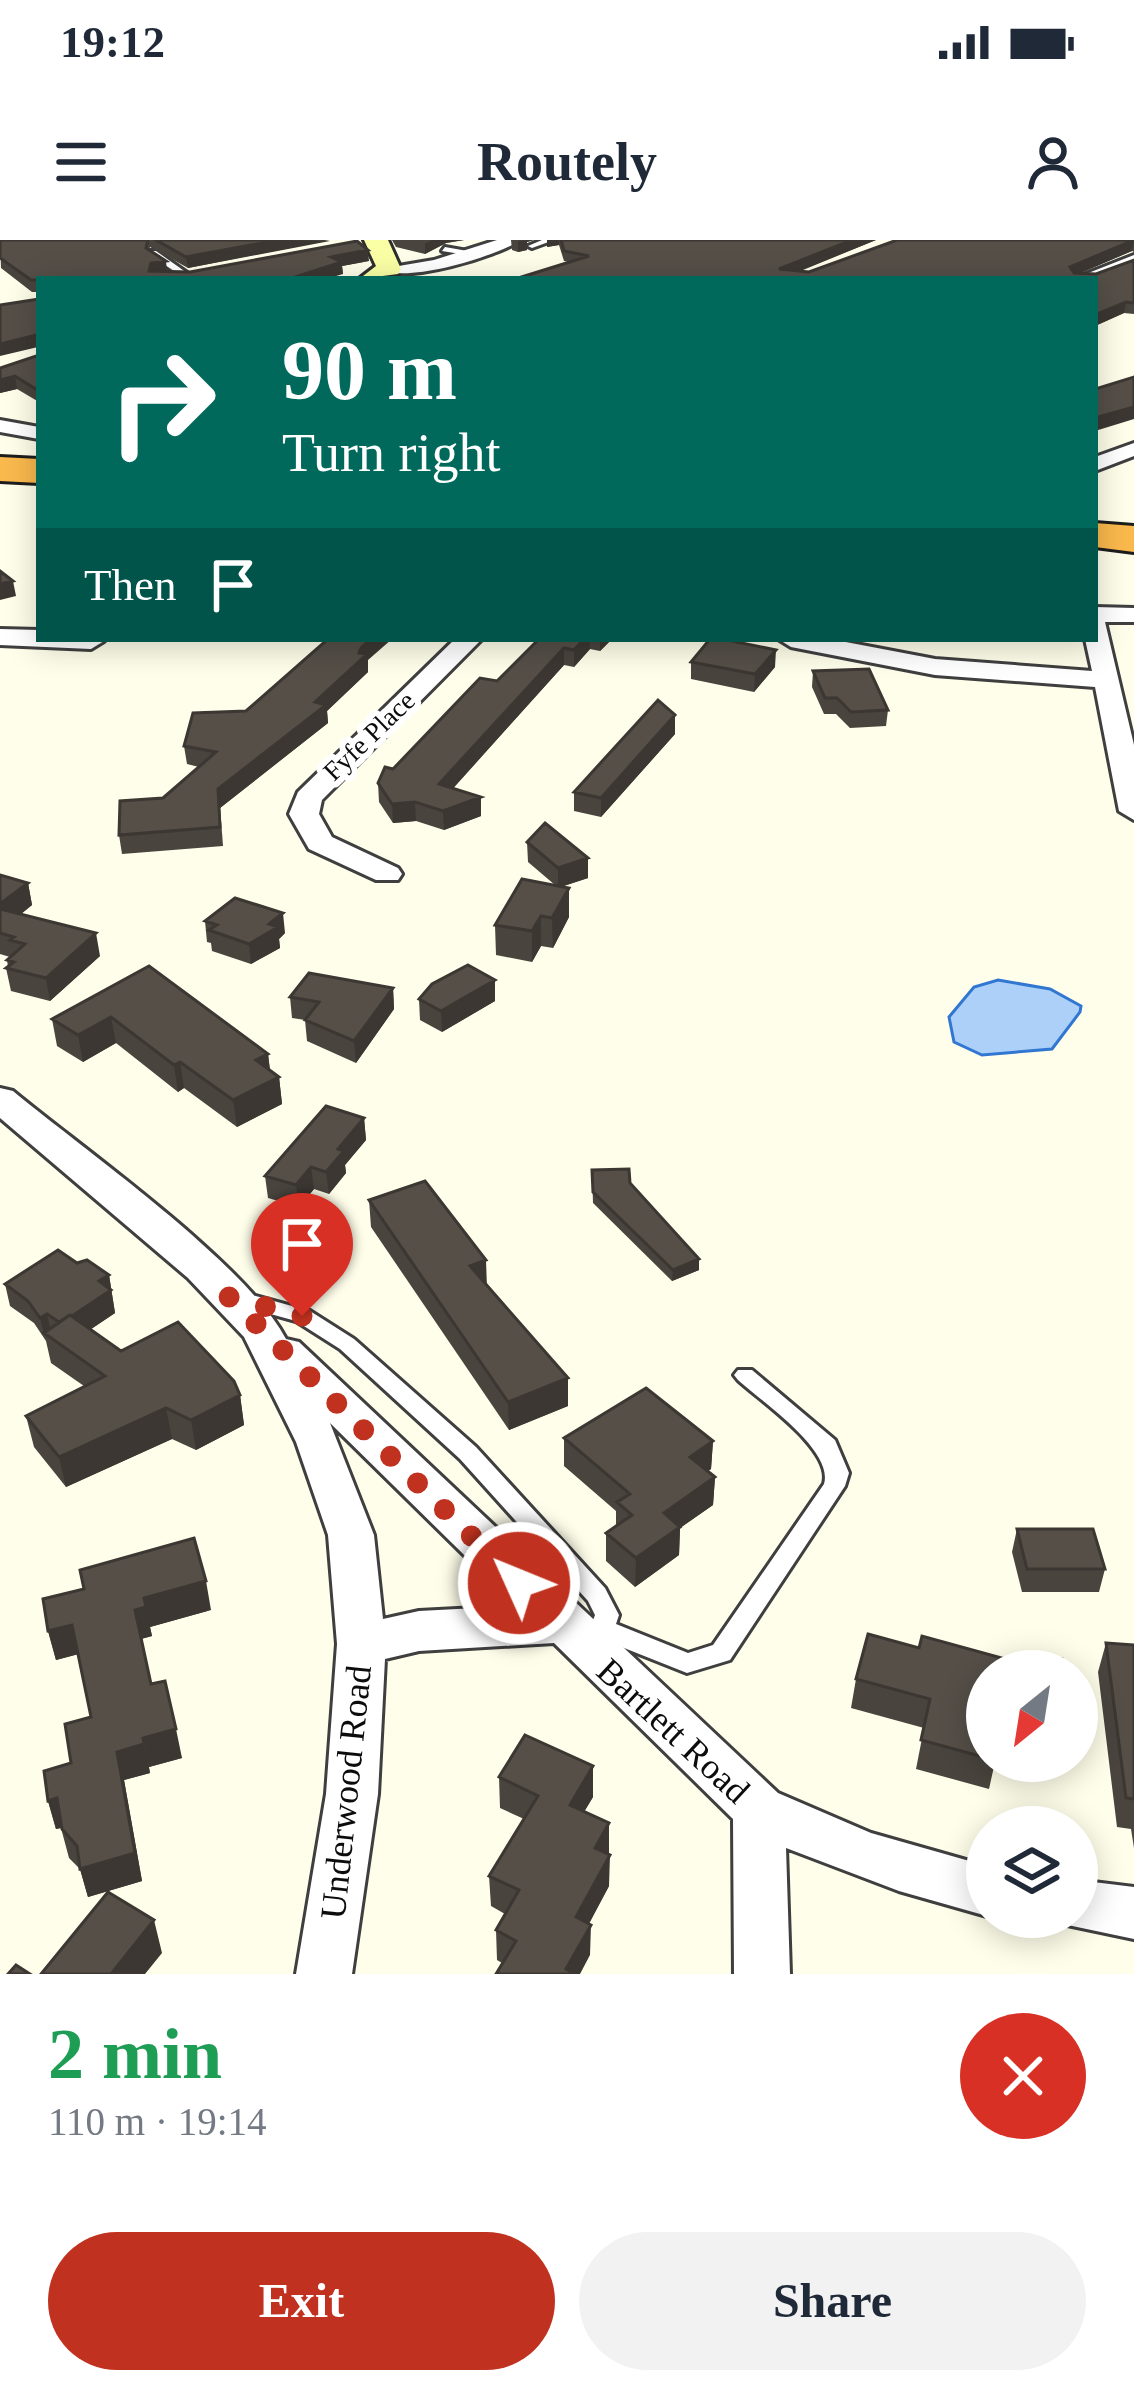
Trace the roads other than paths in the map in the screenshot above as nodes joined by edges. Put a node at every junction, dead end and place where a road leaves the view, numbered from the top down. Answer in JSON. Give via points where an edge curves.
{"nodes":[{"id":1,"x":513,"y":240,"type":"edge"},
{"id":2,"x":550,"y":240,"type":"edge"},
{"id":3,"x":370,"y":242,"type":"edge"},
{"id":4,"x":532,"y":245,"type":"dead end"},
{"id":5,"x":445,"y":249,"type":"dead end"},
{"id":6,"x":153,"y":253,"type":"edge"},
{"id":7,"x":473,"y":254,"type":"junction"},
{"id":8,"x":1134,"y":260,"type":"edge"},
{"id":9,"x":208,"y":271,"type":"edge"},
{"id":10,"x":1134,"y":272,"type":"edge"},
{"id":11,"x":186,"y":274,"type":"junction"},
{"id":12,"x":380,"y":274,"type":"edge"},
{"id":13,"x":176,"y":276,"type":"edge"},
{"id":14,"x":1089,"y":276,"type":"edge"},
{"id":15,"x":1098,"y":283,"type":"edge"},
{"id":16,"x":0,"y":426,"type":"edge"},
{"id":17,"x":36,"y":432,"type":"edge"},
{"id":18,"x":1134,"y":449,"type":"edge"},
{"id":19,"x":1098,"y":464,"type":"edge"},
{"id":20,"x":0,"y":469,"type":"edge"},
{"id":21,"x":36,"y":471,"type":"edge"},
{"id":22,"x":0,"y":493,"type":"edge"},
{"id":23,"x":36,"y":495,"type":"edge"},
{"id":24,"x":1098,"y":614,"type":"edge"},
{"id":25,"x":1134,"y":616,"type":"edge"},
{"id":26,"x":0,"y":637,"type":"edge"},
{"id":27,"x":36,"y":638,"type":"edge"},
{"id":28,"x":466,"y":642,"type":"edge"},
{"id":29,"x":806,"y":642,"type":"edge"},
{"id":30,"x":1097,"y":642,"type":"edge"},
{"id":31,"x":1103,"y":680,"type":"junction"},
{"id":32,"x":1134,"y":811,"type":"edge"},
{"id":33,"x":387,"y":874,"type":"dead end"},
{"id":34,"x":0,"y":1100,"type":"edge"},
{"id":35,"x":245,"y":1313,"type":"junction"},
{"id":36,"x":746,"y":1375,"type":"dead end"},
{"id":37,"x":585,"y":1635,"type":"junction"},
{"id":38,"x":362,"y":1644,"type":"junction"},
{"id":39,"x":759,"y":1810,"type":"junction"},
{"id":40,"x":966,"y":1886,"type":"edge"},
{"id":41,"x":1098,"y":1908,"type":"edge"},
{"id":42,"x":1134,"y":1913,"type":"edge"},
{"id":43,"x":324,"y":1974,"type":"edge"},
{"id":44,"x":762,"y":1974,"type":"edge"}],
"edges":[{"from":1,"to":7,"type":"street"},
{"from":2,"to":4,"type":"lane"},
{"from":3,"to":12,"type":"main road"},
{"from":5,"to":7,"type":"lane"},
{"from":6,"to":11,"type":"lane"},
{"from":7,"to":12,"type":"street"},
{"from":8,"to":14,"type":"street"},
{"from":9,"to":11,"type":"street"},
{"from":10,"to":15,"type":"street"},
{"from":11,"to":13,"type":"street"},
{"from":16,"to":17,"type":"street"},
{"from":18,"to":19,"type":"street"},
{"from":20,"to":21,"type":"highway"},
{"from":22,"to":23,"type":"highway"},
{"from":24,"to":25,"type":"street"},
{"from":26,"to":27,"type":"street"},
{"from":28,"to":33,"type":"street","name":"Fyfe Place","via":[[308,799],[304,814],[320,843]]},
{"from":29,"to":31,"type":"street","via":[[935,667]]},
{"from":30,"to":31,"type":"street"},
{"from":31,"to":32,"type":"street"},
{"from":34,"to":35,"type":"street","name":"Underwood Road"},
{"from":35,"to":37,"type":"street","name":"Bartlett Road"},
{"from":35,"to":38,"type":"street","name":"Underwood Road","via":[[318,1442],[351,1535]]},
{"from":36,"to":37,"type":"lane","via":[[827,1446],[838,1473],[834,1486],[721,1653],[687,1663]]},
{"from":37,"to":38,"type":"street","via":[[418,1631]]},
{"from":37,"to":39,"type":"street","name":"Bartlett Road"},
{"from":38,"to":43,"type":"street","name":"Underwood Road","via":[[352,1794]]},
{"from":39,"to":40,"type":"street","name":"Bartlett Road","via":[[835,1847]]},
{"from":39,"to":44,"type":"street"},
{"from":41,"to":42,"type":"street"}]}
